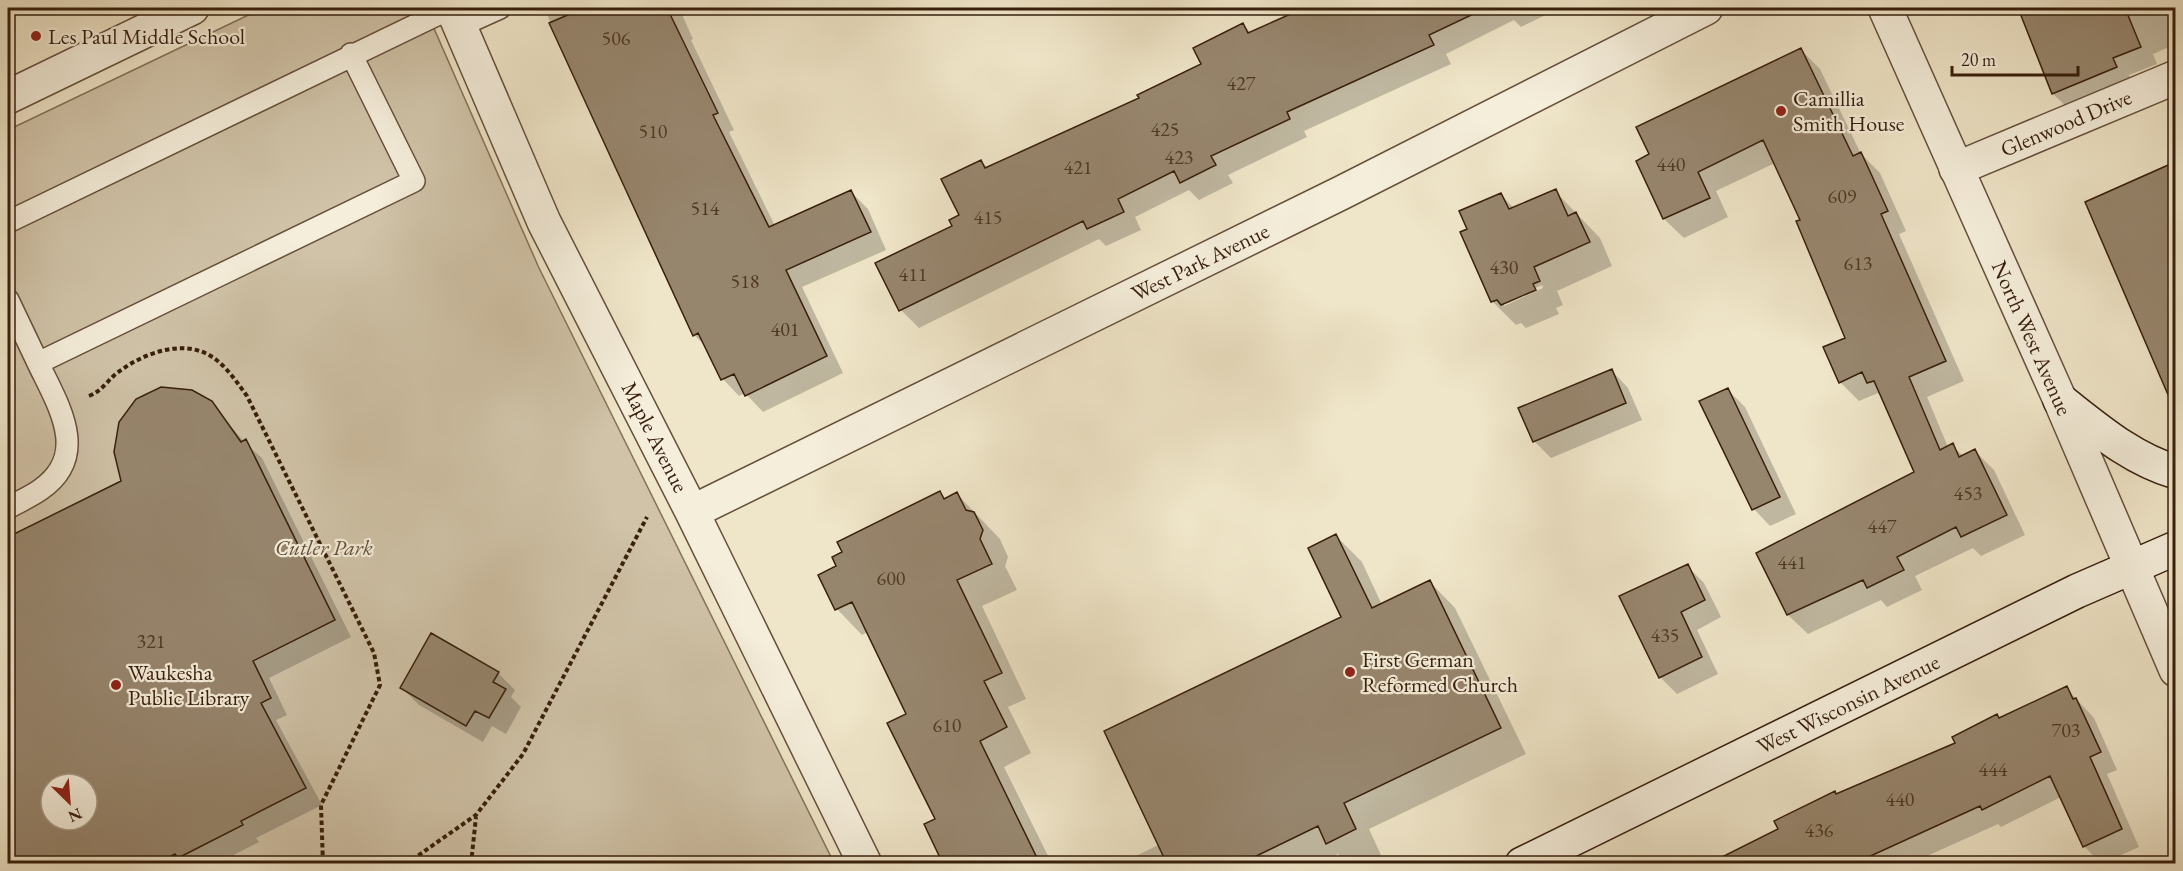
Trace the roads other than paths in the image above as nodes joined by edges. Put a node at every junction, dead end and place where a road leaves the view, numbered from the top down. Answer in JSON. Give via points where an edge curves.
{"nodes":[{"id":1,"x":192,"y":8,"type":"edge"},
{"id":2,"x":500,"y":8,"type":"edge"},
{"id":3,"x":1706,"y":8,"type":"edge"},
{"id":4,"x":1885,"y":8,"type":"edge"},
{"id":5,"x":456,"y":17,"type":"edge"},
{"id":6,"x":351,"y":54,"type":"junction"},
{"id":7,"x":2175,"y":77,"type":"edge"},
{"id":8,"x":8,"y":97,"type":"edge"},
{"id":9,"x":1956,"y":169,"type":"junction"},
{"id":10,"x":8,"y":222,"type":"edge"},
{"id":11,"x":8,"y":300,"type":"edge"},
{"id":12,"x":38,"y":363,"type":"junction"},
{"id":13,"x":2060,"y":400,"type":"junction"},
{"id":14,"x":2175,"y":472,"type":"edge"},
{"id":15,"x":8,"y":508,"type":"edge"},
{"id":16,"x":692,"y":512,"type":"junction"},
{"id":17,"x":2175,"y":548,"type":"edge"},
{"id":18,"x":2130,"y":567,"type":"junction"},
{"id":19,"x":2175,"y":670,"type":"edge"},
{"id":20,"x":865,"y":864,"type":"edge"},
{"id":21,"x":1522,"y":864,"type":"edge"}],
"edges":[{"from":1,"to":8,"type":"street"},
{"from":2,"to":5,"type":"lane"},
{"from":3,"to":16,"type":"street","name":"West Park Avenue"},
{"from":4,"to":9,"type":"street","name":"North West Avenue"},
{"from":5,"to":6,"type":"lane"},
{"from":5,"to":16,"type":"street","name":"Maple Avenue","via":[[544,222]]},
{"from":6,"to":10,"type":"lane"},
{"from":6,"to":12,"type":"lane","via":[[414,181]]},
{"from":7,"to":9,"type":"street","name":"Glenwood Drive"},
{"from":9,"to":13,"type":"street","name":"North West Avenue"},
{"from":11,"to":12,"type":"lane"},
{"from":12,"to":15,"type":"lane","via":[[60,410],[69,441],[63,466],[42,490]]},
{"from":13,"to":14,"type":"street","via":[[2110,439],[2154,465]]},
{"from":13,"to":18,"type":"street","name":"North West Avenue"},
{"from":16,"to":20,"type":"street","name":"Maple Avenue"},
{"from":17,"to":18,"type":"street","name":"West Wisconsin Avenue"},
{"from":18,"to":19,"type":"street","name":"North West Avenue"},
{"from":18,"to":21,"type":"street","name":"West Wisconsin Avenue"}]}
